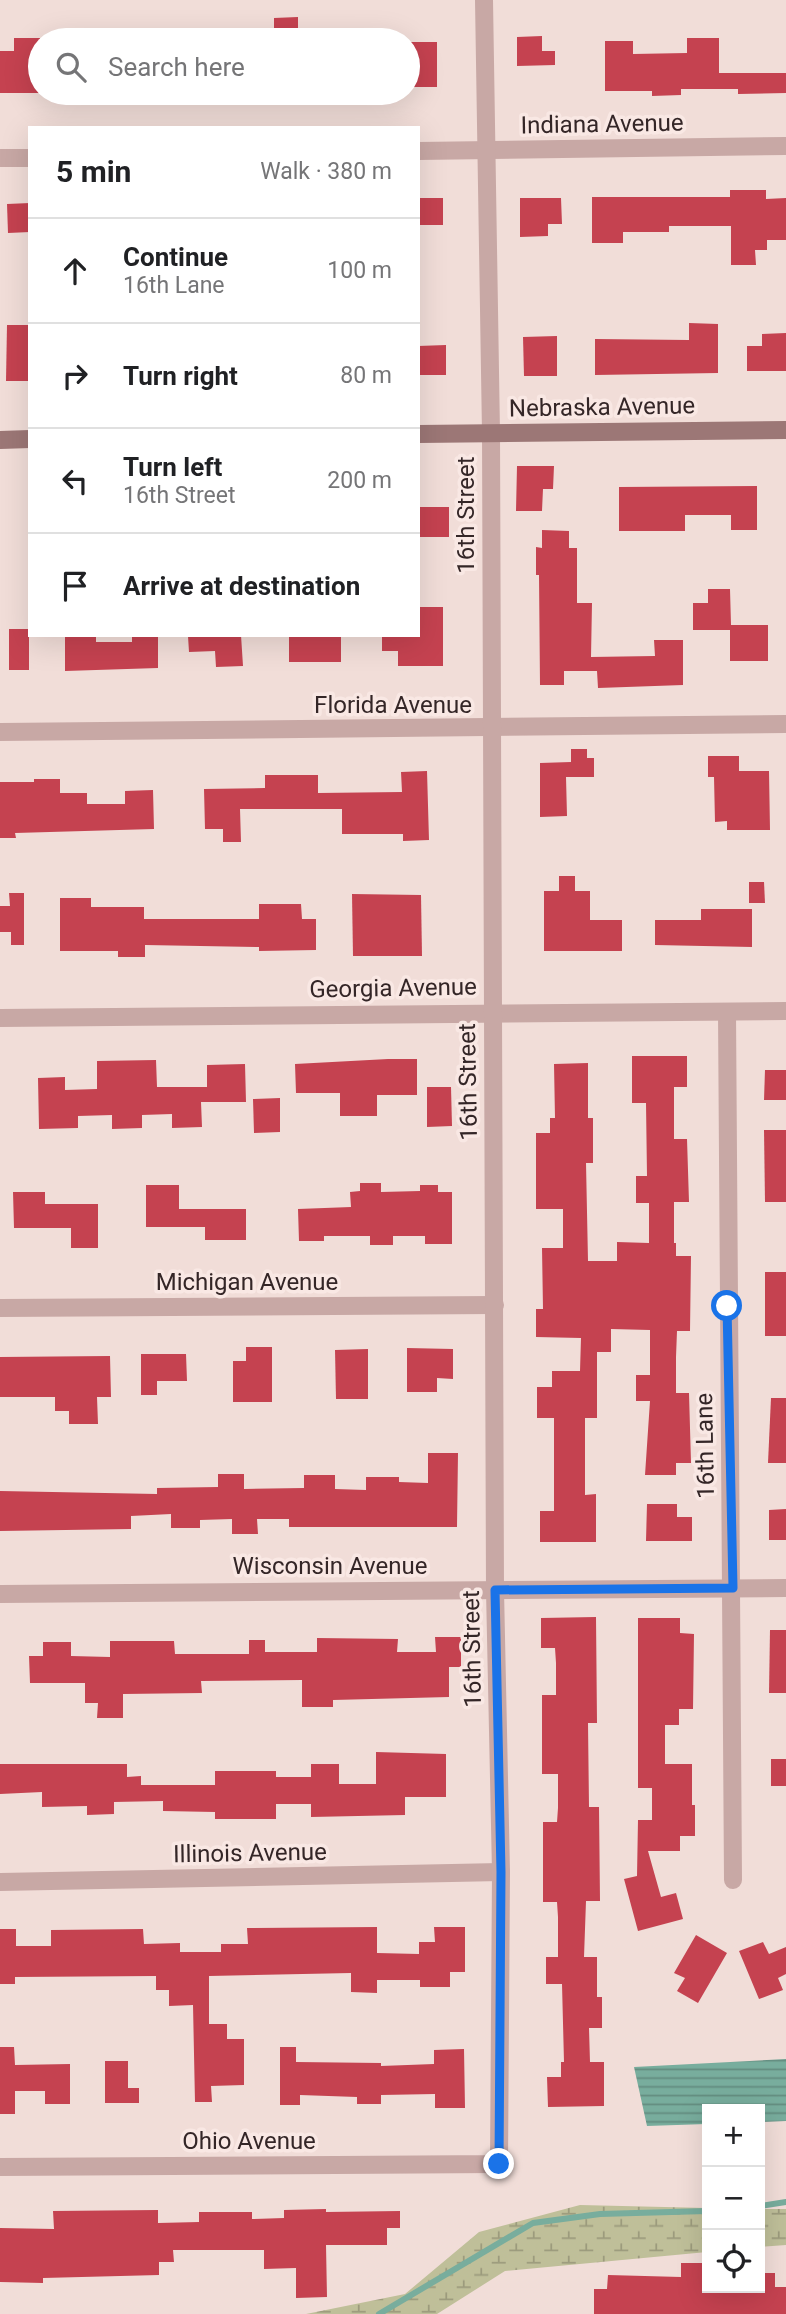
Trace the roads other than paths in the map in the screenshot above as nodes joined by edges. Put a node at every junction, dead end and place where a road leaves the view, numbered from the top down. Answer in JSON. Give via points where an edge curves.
{"nodes":[{"id":1,"x":484,"y":0,"type":"edge"},
{"id":2,"x":786,"y":146,"type":"edge"},
{"id":3,"x":486,"y":150,"type":"junction"},
{"id":4,"x":420,"y":151,"type":"edge"},
{"id":5,"x":0,"y":158,"type":"edge"},
{"id":6,"x":28,"y":158,"type":"edge"},
{"id":7,"x":786,"y":429,"type":"edge"},
{"id":8,"x":491,"y":433,"type":"junction"},
{"id":9,"x":420,"y":434,"type":"edge"},
{"id":10,"x":28,"y":439,"type":"edge"},
{"id":11,"x":0,"y":440,"type":"edge"},
{"id":12,"x":786,"y":724,"type":"edge"},
{"id":13,"x":490,"y":729,"type":"junction"},
{"id":14,"x":0,"y":732,"type":"edge"},
{"id":15,"x":786,"y":1011,"type":"edge"},
{"id":16,"x":491,"y":1012,"type":"junction"},
{"id":17,"x":727,"y":1012,"type":"junction"},
{"id":18,"x":0,"y":1018,"type":"edge"},
{"id":19,"x":495,"y":1305,"type":"junction"},
{"id":20,"x":0,"y":1308,"type":"edge"},
{"id":21,"x":733,"y":1588,"type":"junction"},
{"id":22,"x":786,"y":1588,"type":"edge"},
{"id":23,"x":495,"y":1590,"type":"junction"},
{"id":24,"x":0,"y":1594,"type":"edge"},
{"id":25,"x":501,"y":1872,"type":"junction"},
{"id":26,"x":733,"y":1880,"type":"dead end"},
{"id":27,"x":0,"y":1882,"type":"edge"},
{"id":28,"x":499,"y":2164,"type":"joint"},
{"id":29,"x":0,"y":2167,"type":"edge"}],
"edges":[{"from":1,"to":3,"type":"street","name":"16th Street"},
{"from":2,"to":3,"type":"street","name":"Indiana Avenue"},
{"from":3,"to":4,"type":"street","name":"Indiana Avenue"},
{"from":3,"to":8,"type":"street","name":"16th Street"},
{"from":5,"to":6,"type":"street"},
{"from":7,"to":8,"type":"main road","name":"Nebraska Avenue"},
{"from":8,"to":9,"type":"main road","name":"Nebraska Avenue"},
{"from":8,"to":13,"type":"street","name":"16th Street"},
{"from":10,"to":11,"type":"main road"},
{"from":12,"to":13,"type":"street","name":"Florida Avenue"},
{"from":13,"to":14,"type":"street","name":"Florida Avenue"},
{"from":13,"to":16,"type":"street","name":"16th Street"},
{"from":15,"to":17,"type":"street","name":"Georgia Avenue"},
{"from":16,"to":17,"type":"street","name":"Georgia Avenue"},
{"from":16,"to":18,"type":"street","name":"Georgia Avenue"},
{"from":16,"to":19,"type":"street","name":"16th Street"},
{"from":17,"to":21,"type":"street","name":"16th Lane"},
{"from":19,"to":20,"type":"street","name":"Michigan Avenue"},
{"from":19,"to":23,"type":"street","name":"16th Street"},
{"from":21,"to":22,"type":"street","name":"Wisconsin Avenue"},
{"from":21,"to":23,"type":"street","name":"Wisconsin Avenue"},
{"from":21,"to":26,"type":"street","name":"16th Lane"},
{"from":23,"to":24,"type":"street","name":"Wisconsin Avenue"},
{"from":23,"to":25,"type":"street","name":"16th Street"},
{"from":25,"to":27,"type":"street","name":"Illinois Avenue"},
{"from":25,"to":28,"type":"street","name":"16th Street"},
{"from":28,"to":29,"type":"street","name":"Ohio Avenue"}]}
